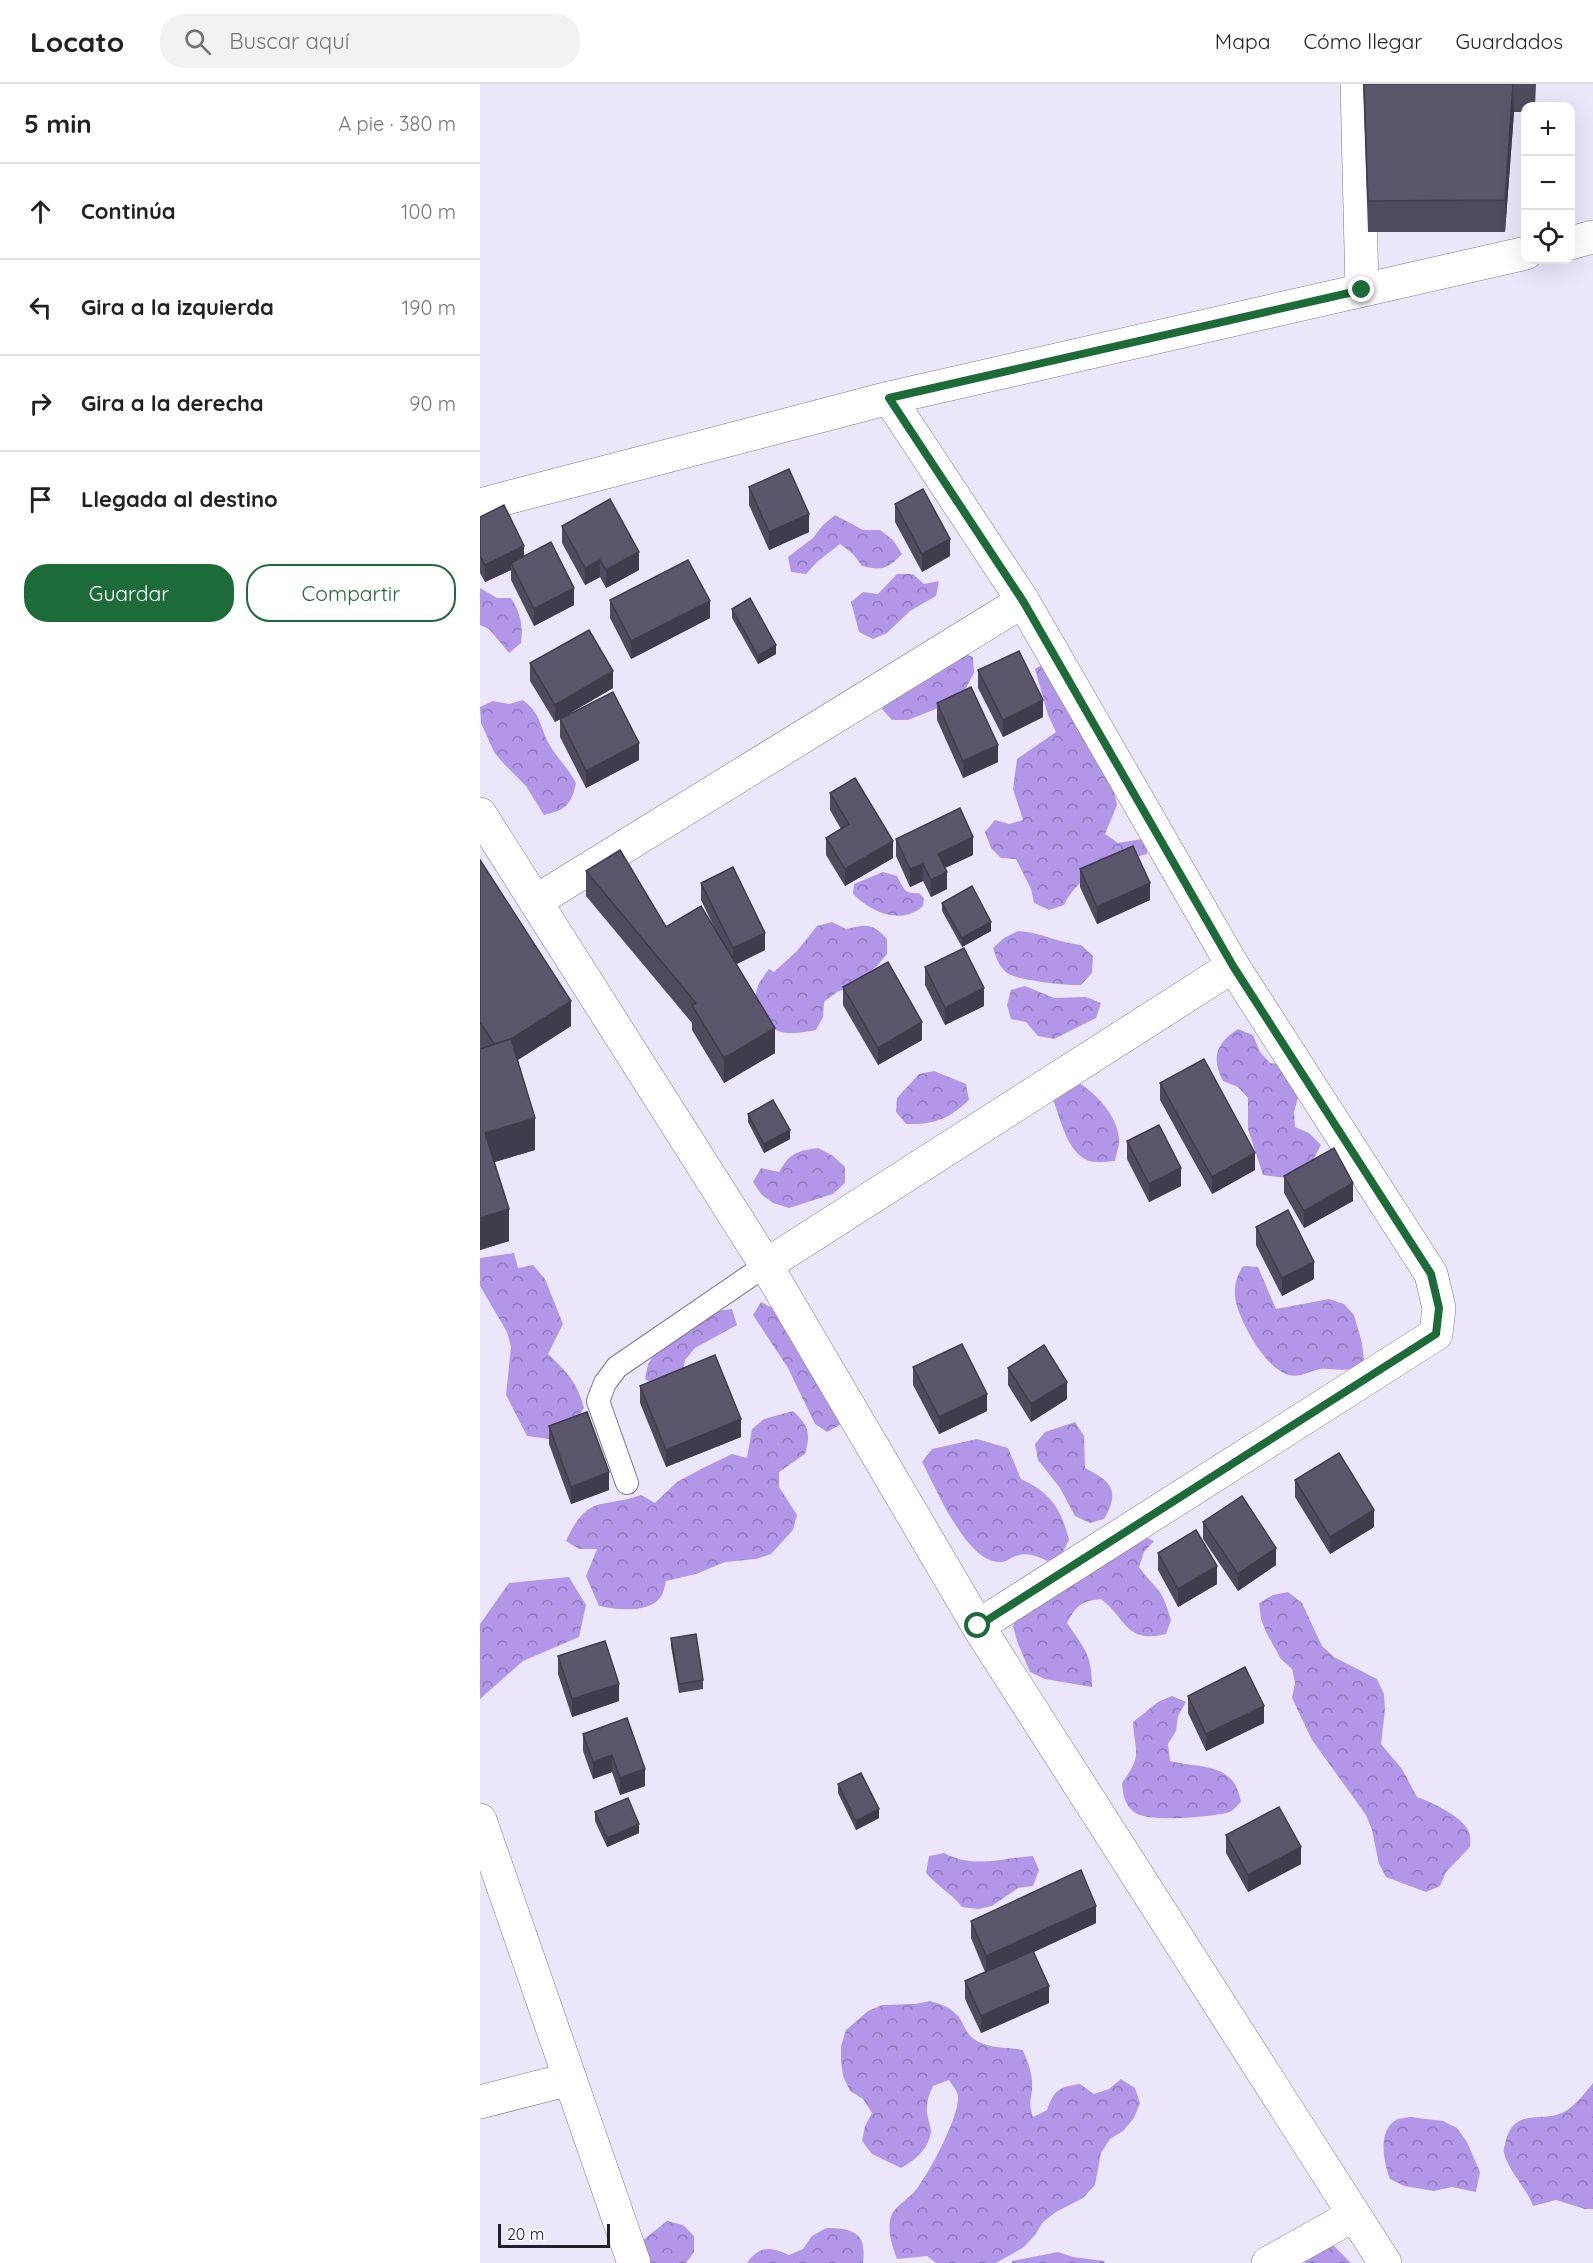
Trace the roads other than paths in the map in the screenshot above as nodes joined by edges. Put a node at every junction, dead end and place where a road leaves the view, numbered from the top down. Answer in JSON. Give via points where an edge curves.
{"nodes":[{"id":1,"x":1358,"y":84,"type":"edge"},
{"id":2,"x":1593,"y":237,"type":"edge"},
{"id":3,"x":1575,"y":242,"type":"edge"},
{"id":4,"x":1521,"y":254,"type":"edge"},
{"id":5,"x":1362,"y":290,"type":"junction"},
{"id":6,"x":889,"y":398,"type":"junction"},
{"id":7,"x":480,"y":505,"type":"edge"},
{"id":8,"x":1023,"y":601,"type":"junction"},
{"id":9,"x":480,"y":814,"type":"edge"},
{"id":10,"x":536,"y":901,"type":"junction"},
{"id":11,"x":1233,"y":966,"type":"junction"},
{"id":12,"x":766,"y":1265,"type":"junction"},
{"id":13,"x":627,"y":1483,"type":"dead end"},
{"id":14,"x":978,"y":1626,"type":"junction"},
{"id":15,"x":480,"y":1820,"type":"edge"},
{"id":16,"x":570,"y":2079,"type":"junction"},
{"id":17,"x":480,"y":2102,"type":"edge"},
{"id":18,"x":1354,"y":2215,"type":"junction"},
{"id":19,"x":634,"y":2263,"type":"edge"},
{"id":20,"x":1268,"y":2263,"type":"edge"},
{"id":21,"x":1385,"y":2263,"type":"edge"}],
"edges":[{"from":1,"to":5,"type":"street"},
{"from":2,"to":3,"type":"street"},
{"from":4,"to":5,"type":"street"},
{"from":5,"to":6,"type":"street"},
{"from":6,"to":7,"type":"street"},
{"from":6,"to":8,"type":"street"},
{"from":8,"to":10,"type":"street"},
{"from":8,"to":11,"type":"street"},
{"from":9,"to":10,"type":"street"},
{"from":10,"to":12,"type":"street"},
{"from":11,"to":12,"type":"street"},
{"from":11,"to":14,"type":"street","via":[[1431,1274],[1439,1308],[1436,1334]]},
{"from":12,"to":13,"type":"lane","via":[[617,1367],[605,1383],[598,1401]]},
{"from":12,"to":14,"type":"street"},
{"from":14,"to":18,"type":"street"},
{"from":15,"to":16,"type":"street"},
{"from":16,"to":17,"type":"street"},
{"from":16,"to":19,"type":"street"},
{"from":18,"to":20,"type":"street"},
{"from":18,"to":21,"type":"street"}]}
